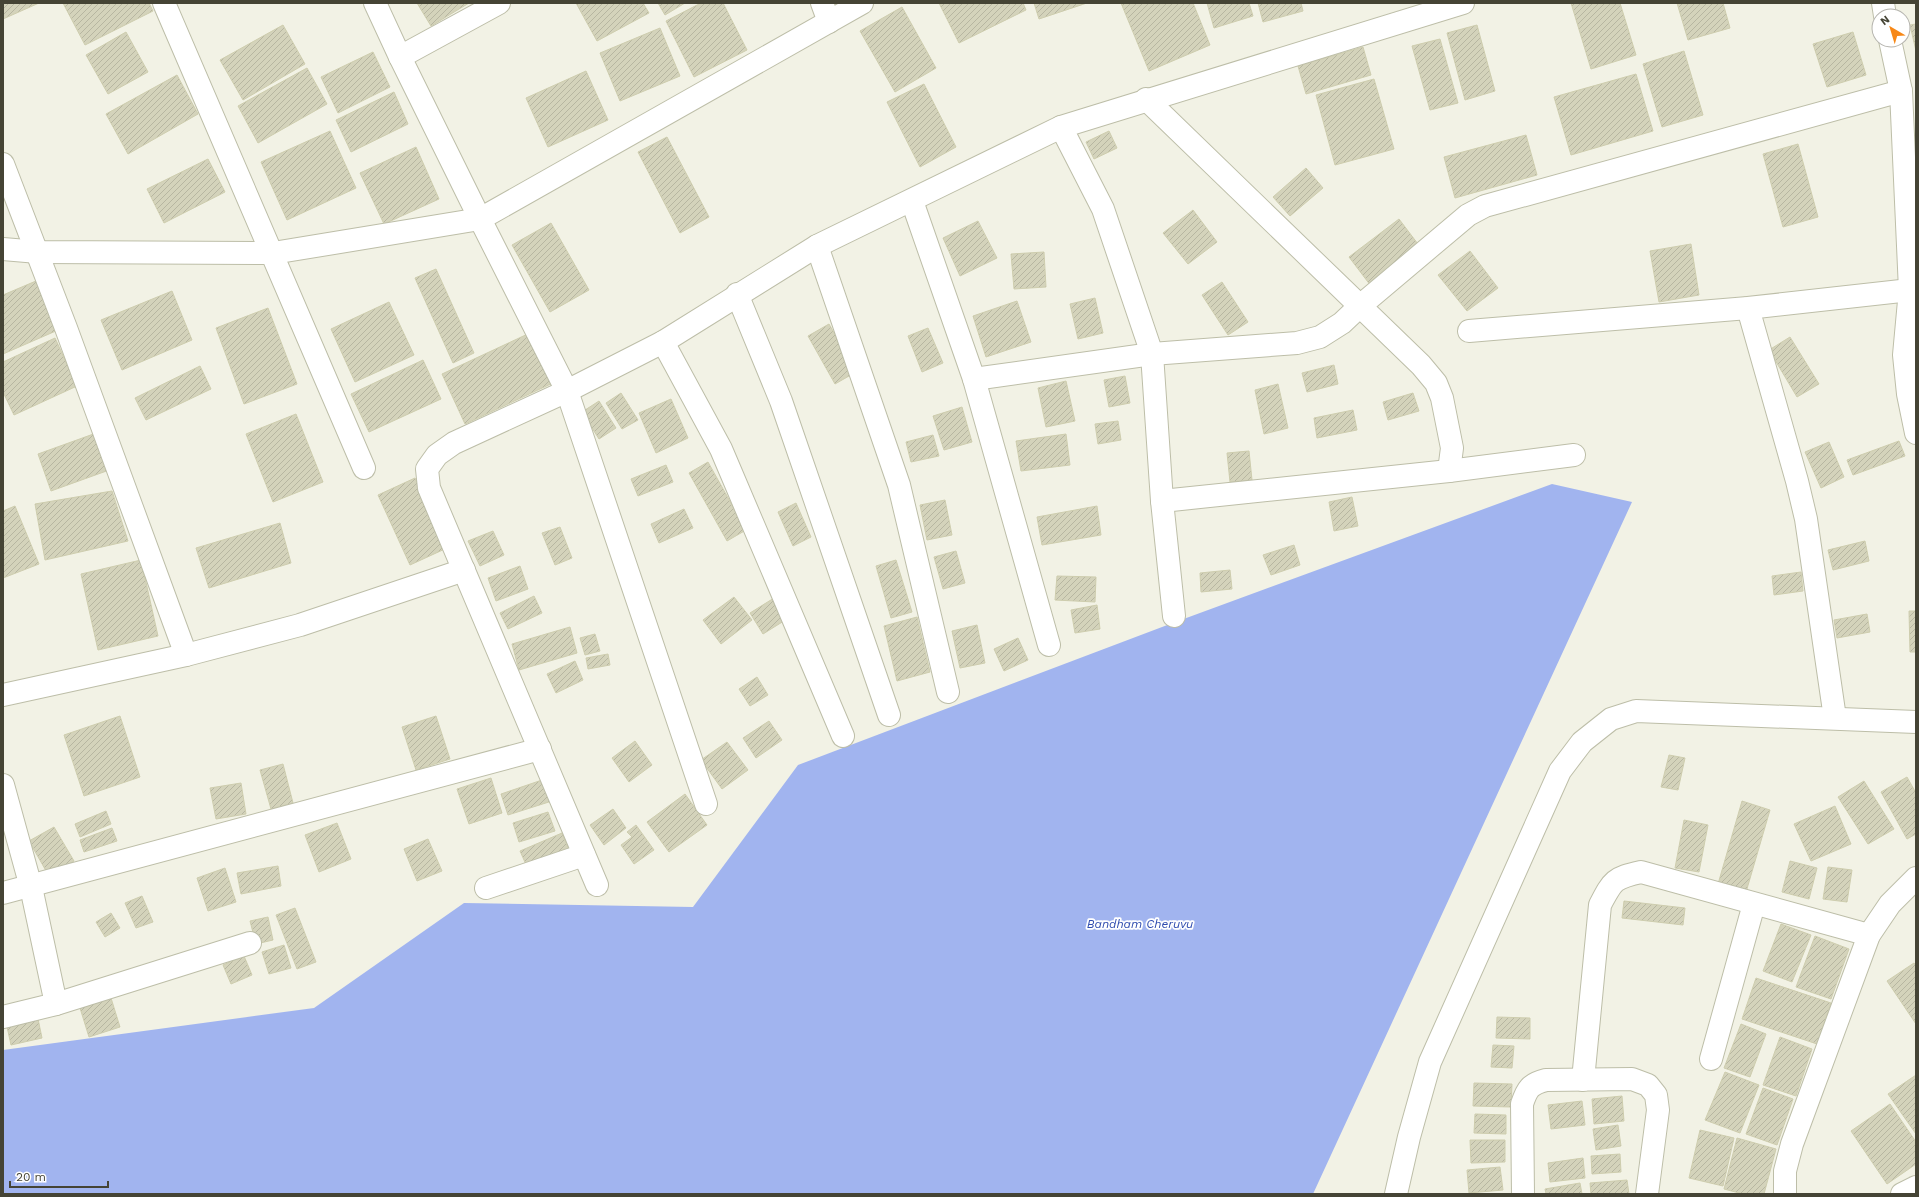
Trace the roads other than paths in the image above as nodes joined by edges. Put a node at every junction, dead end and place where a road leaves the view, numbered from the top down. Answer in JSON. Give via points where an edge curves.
{"nodes":[{"id":1,"x":164,"y":3,"type":"edge"},
{"id":2,"x":375,"y":3,"type":"edge"},
{"id":3,"x":499,"y":3,"type":"edge"},
{"id":4,"x":862,"y":3,"type":"edge"},
{"id":5,"x":1463,"y":3,"type":"edge"},
{"id":6,"x":826,"y":13,"type":"edge"},
{"id":7,"x":1892,"y":48,"type":"edge"},
{"id":8,"x":400,"y":57,"type":"junction"},
{"id":9,"x":1901,"y":91,"type":"junction"},
{"id":10,"x":1146,"y":99,"type":"junction"},
{"id":11,"x":1061,"y":127,"type":"junction"},
{"id":12,"x":3,"y":164,"type":"edge"},
{"id":13,"x":912,"y":201,"type":"junction"},
{"id":14,"x":480,"y":219,"type":"junction"},
{"id":15,"x":817,"y":246,"type":"junction"},
{"id":16,"x":3,"y":249,"type":"edge"},
{"id":17,"x":38,"y":252,"type":"junction"},
{"id":18,"x":273,"y":253,"type":"junction"},
{"id":19,"x":1913,"y":285,"type":"edge"},
{"id":20,"x":737,"y":294,"type":"junction"},
{"id":21,"x":1360,"y":306,"type":"junction"},
{"id":22,"x":1748,"y":308,"type":"junction"},
{"id":23,"x":1469,"y":331,"type":"dead end"},
{"id":24,"x":663,"y":342,"type":"junction"},
{"id":25,"x":1152,"y":354,"type":"junction"},
{"id":26,"x":974,"y":380,"type":"junction"},
{"id":27,"x":567,"y":391,"type":"junction"},
{"id":28,"x":1916,"y":433,"type":"edge"},
{"id":29,"x":1574,"y":455,"type":"dead end"},
{"id":30,"x":364,"y":468,"type":"dead end"},
{"id":31,"x":1449,"y":470,"type":"junction"},
{"id":32,"x":1162,"y":501,"type":"junction"},
{"id":33,"x":464,"y":570,"type":"junction"},
{"id":34,"x":1174,"y":616,"type":"dead end"},
{"id":35,"x":1049,"y":645,"type":"dead end"},
{"id":36,"x":186,"y":655,"type":"junction"},
{"id":37,"x":948,"y":692,"type":"dead end"},
{"id":38,"x":3,"y":695,"type":"edge"},
{"id":39,"x":889,"y":715,"type":"dead end"},
{"id":40,"x":1835,"y":718,"type":"junction"},
{"id":41,"x":1916,"y":722,"type":"edge"},
{"id":42,"x":843,"y":736,"type":"dead end"},
{"id":43,"x":540,"y":749,"type":"junction"},
{"id":44,"x":3,"y":785,"type":"edge"},
{"id":45,"x":706,"y":804,"type":"dead end"},
{"id":46,"x":584,"y":855,"type":"junction"},
{"id":47,"x":1916,"y":878,"type":"edge"},
{"id":48,"x":597,"y":885,"type":"dead end"},
{"id":49,"x":31,"y":887,"type":"junction"},
{"id":50,"x":486,"y":888,"type":"dead end"},
{"id":51,"x":3,"y":893,"type":"edge"},
{"id":52,"x":1754,"y":904,"type":"junction"},
{"id":53,"x":1869,"y":935,"type":"junction"},
{"id":54,"x":250,"y":944,"type":"dead end"},
{"id":55,"x":56,"y":1004,"type":"junction"},
{"id":56,"x":3,"y":1017,"type":"edge"},
{"id":57,"x":1711,"y":1059,"type":"dead end"},
{"id":58,"x":1583,"y":1080,"type":"junction"},
{"id":59,"x":1916,"y":1187,"type":"edge"},
{"id":60,"x":1396,"y":1194,"type":"edge"},
{"id":61,"x":1523,"y":1194,"type":"edge"},
{"id":62,"x":1647,"y":1194,"type":"edge"},
{"id":63,"x":1785,"y":1194,"type":"edge"},
{"id":64,"x":1902,"y":1194,"type":"edge"}],
"edges":[{"from":1,"to":18,"type":"street"},
{"from":2,"to":8,"type":"street"},
{"from":3,"to":8,"type":"street"},
{"from":4,"to":6,"type":"street"},
{"from":5,"to":10,"type":"street"},
{"from":6,"to":14,"type":"street"},
{"from":7,"to":9,"type":"street"},
{"from":8,"to":14,"type":"street"},
{"from":9,"to":19,"type":"street"},
{"from":9,"to":21,"type":"street","via":[[1485,206],[1468,215]]},
{"from":10,"to":11,"type":"street"},
{"from":10,"to":21,"type":"street"},
{"from":11,"to":13,"type":"street"},
{"from":11,"to":25,"type":"street","via":[[1103,209]]},
{"from":12,"to":17,"type":"street"},
{"from":13,"to":15,"type":"street"},
{"from":13,"to":26,"type":"street"},
{"from":14,"to":18,"type":"street"},
{"from":14,"to":27,"type":"street"},
{"from":15,"to":20,"type":"street"},
{"from":15,"to":37,"type":"street","via":[[899,485]]},
{"from":16,"to":17,"type":"street"},
{"from":17,"to":18,"type":"street"},
{"from":17,"to":36,"type":"street"},
{"from":18,"to":30,"type":"street"},
{"from":19,"to":22,"type":"street"},
{"from":19,"to":28,"type":"street","via":[[1904,355]]},
{"from":20,"to":24,"type":"street"},
{"from":20,"to":39,"type":"street","via":[[781,401]]},
{"from":21,"to":25,"type":"street","via":[[1342,323],[1320,336],[1296,343]]},
{"from":21,"to":31,"type":"street","via":[[1436,383],[1442,398],[1452,448]]},
{"from":22,"to":23,"type":"street"},
{"from":22,"to":40,"type":"street","via":[[1806,519]]},
{"from":24,"to":27,"type":"street"},
{"from":24,"to":42,"type":"street","via":[[721,448]]},
{"from":25,"to":26,"type":"street"},
{"from":25,"to":32,"type":"street"},
{"from":26,"to":35,"type":"street"},
{"from":27,"to":33,"type":"street","via":[[454,443],[437,455],[427,469],[429,488]]},
{"from":27,"to":45,"type":"street"},
{"from":29,"to":31,"type":"street"},
{"from":31,"to":32,"type":"street"},
{"from":32,"to":34,"type":"street"},
{"from":33,"to":36,"type":"street","via":[[300,625]]},
{"from":33,"to":43,"type":"street"},
{"from":36,"to":38,"type":"street"},
{"from":40,"to":41,"type":"street"},
{"from":40,"to":60,"type":"street","via":[[1636,711],[1611,719],[1582,742],[1560,771],[1430,1062],[1408,1137]]},
{"from":43,"to":46,"type":"street"},
{"from":43,"to":49,"type":"street"},
{"from":44,"to":49,"type":"street"},
{"from":46,"to":48,"type":"street"},
{"from":46,"to":50,"type":"street"},
{"from":47,"to":53,"type":"street","via":[[1890,904]]},
{"from":49,"to":51,"type":"street"},
{"from":49,"to":55,"type":"street"},
{"from":52,"to":53,"type":"street"},
{"from":52,"to":57,"type":"street"},
{"from":52,"to":58,"type":"street","via":[[1641,872],[1620,877],[1609,888],[1600,905]]},
{"from":53,"to":63,"type":"street","via":[[1792,1144],[1785,1171]]},
{"from":54,"to":55,"type":"street"},
{"from":55,"to":56,"type":"street"},
{"from":58,"to":61,"type":"street","via":[[1546,1080],[1526,1090],[1522,1104]]},
{"from":58,"to":62,"type":"street","via":[[1632,1079],[1648,1085],[1656,1095],[1658,1110]]},
{"from":59,"to":64,"type":"street"}]}
